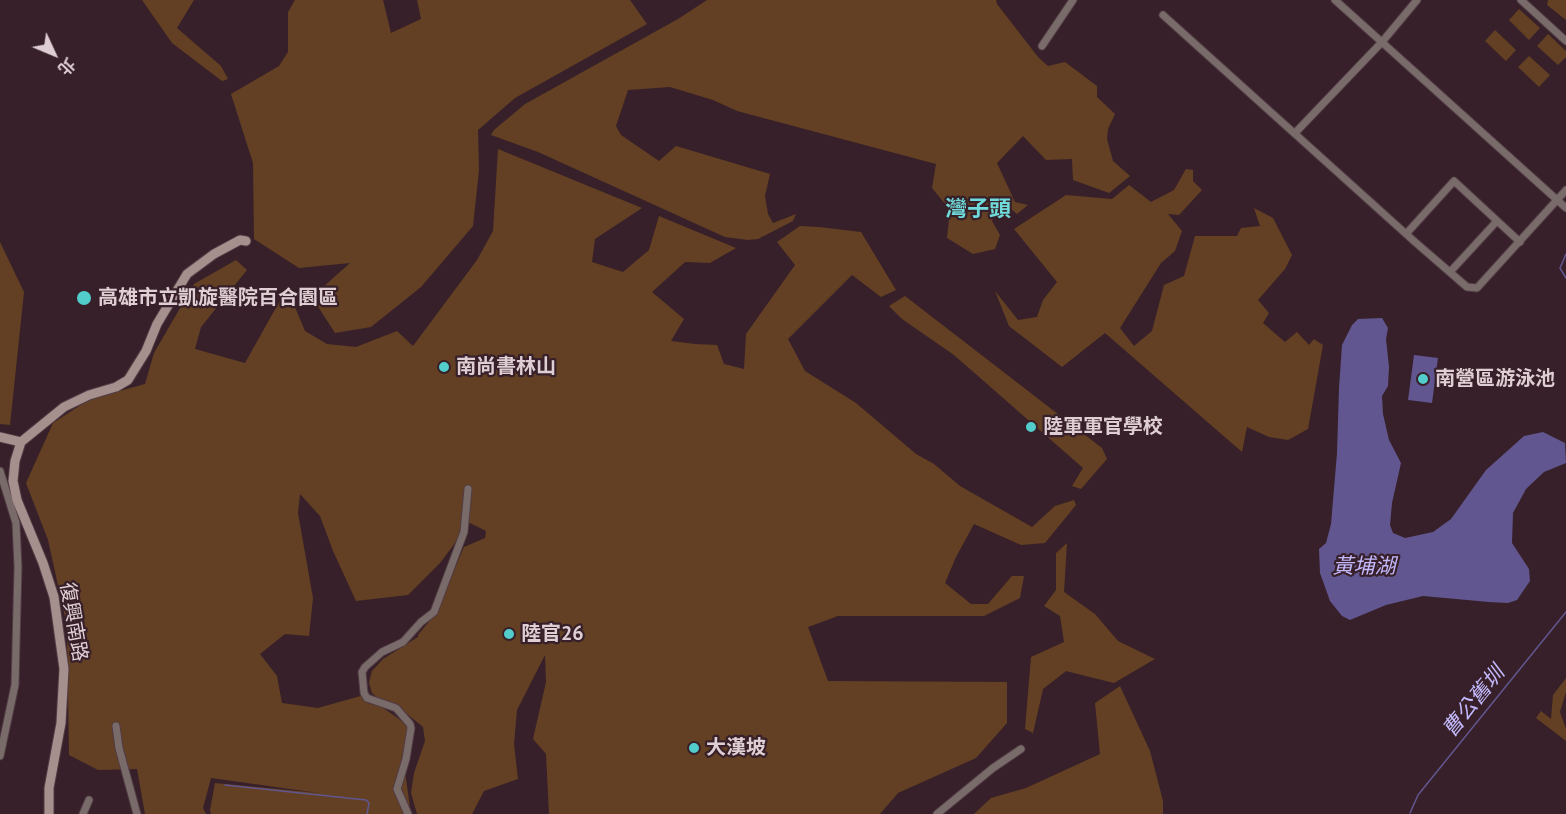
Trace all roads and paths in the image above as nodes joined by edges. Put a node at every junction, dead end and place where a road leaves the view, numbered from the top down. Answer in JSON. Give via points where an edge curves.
{"nodes":[{"id":1,"x":1073,"y":0,"type":"edge"},
{"id":2,"x":1335,"y":0,"type":"edge"},
{"id":3,"x":1417,"y":0,"type":"edge"},
{"id":4,"x":1521,"y":0,"type":"edge"},
{"id":5,"x":1162,"y":15,"type":"dead end"},
{"id":6,"x":1566,"y":41,"type":"edge"},
{"id":7,"x":1382,"y":42,"type":"junction"},
{"id":8,"x":1042,"y":46,"type":"dead end"},
{"id":9,"x":1295,"y":133,"type":"junction"},
{"id":10,"x":1566,"y":190,"type":"edge"},
{"id":11,"x":1557,"y":200,"type":"junction"},
{"id":12,"x":1566,"y":208,"type":"edge"},
{"id":13,"x":1497,"y":221,"type":"junction"},
{"id":14,"x":1406,"y":234,"type":"junction"},
{"id":15,"x":246,"y":241,"type":"dead end"},
{"id":16,"x":1520,"y":242,"type":"junction"},
{"id":17,"x":1450,"y":272,"type":"junction"},
{"id":18,"x":0,"y":437,"type":"edge"},
{"id":19,"x":21,"y":442,"type":"junction"},
{"id":20,"x":0,"y":471,"type":"edge"},
{"id":21,"x":468,"y":489,"type":"dead end"},
{"id":22,"x":116,"y":726,"type":"dead end"},
{"id":23,"x":1021,"y":749,"type":"dead end"},
{"id":24,"x":0,"y":756,"type":"edge"},
{"id":25,"x":89,"y":800,"type":"dead end"},
{"id":26,"x":49,"y":814,"type":"edge"},
{"id":27,"x":83,"y":814,"type":"edge"},
{"id":28,"x":136,"y":814,"type":"edge"},
{"id":29,"x":408,"y":814,"type":"edge"},
{"id":30,"x":937,"y":814,"type":"edge"}],
"edges":[{"from":1,"to":8,"type":"street"},
{"from":2,"to":7,"type":"street"},
{"from":3,"to":7,"type":"street"},
{"from":4,"to":6,"type":"street"},
{"from":5,"to":9,"type":"street"},
{"from":7,"to":9,"type":"street"},
{"from":7,"to":11,"type":"street"},
{"from":9,"to":14,"type":"street"},
{"from":10,"to":11,"type":"street"},
{"from":11,"to":12,"type":"street"},
{"from":11,"to":16,"type":"street"},
{"from":13,"to":14,"type":"street","via":[[1454,181]]},
{"from":13,"to":16,"type":"street"},
{"from":13,"to":17,"type":"street"},
{"from":14,"to":17,"type":"street"},
{"from":15,"to":19,"type":"street","via":[[240,240],[214,254],[187,274],[128,381],[64,407]]},
{"from":16,"to":17,"type":"street","via":[[1477,288],[1467,287]]},
{"from":18,"to":19,"type":"street"},
{"from":19,"to":26,"type":"street","name":"復興南路","via":[[13,481],[54,597],[64,669]]},
{"from":20,"to":24,"type":"street","via":[[16,523],[18,567],[15,685]]},
{"from":21,"to":29,"type":"street","via":[[464,532],[434,612],[403,642],[382,652],[362,672],[367,698],[396,708],[410,724],[405,767],[397,789]]},
{"from":22,"to":28,"type":"street"},
{"from":23,"to":30,"type":"street"},
{"from":25,"to":27,"type":"street"}]}
